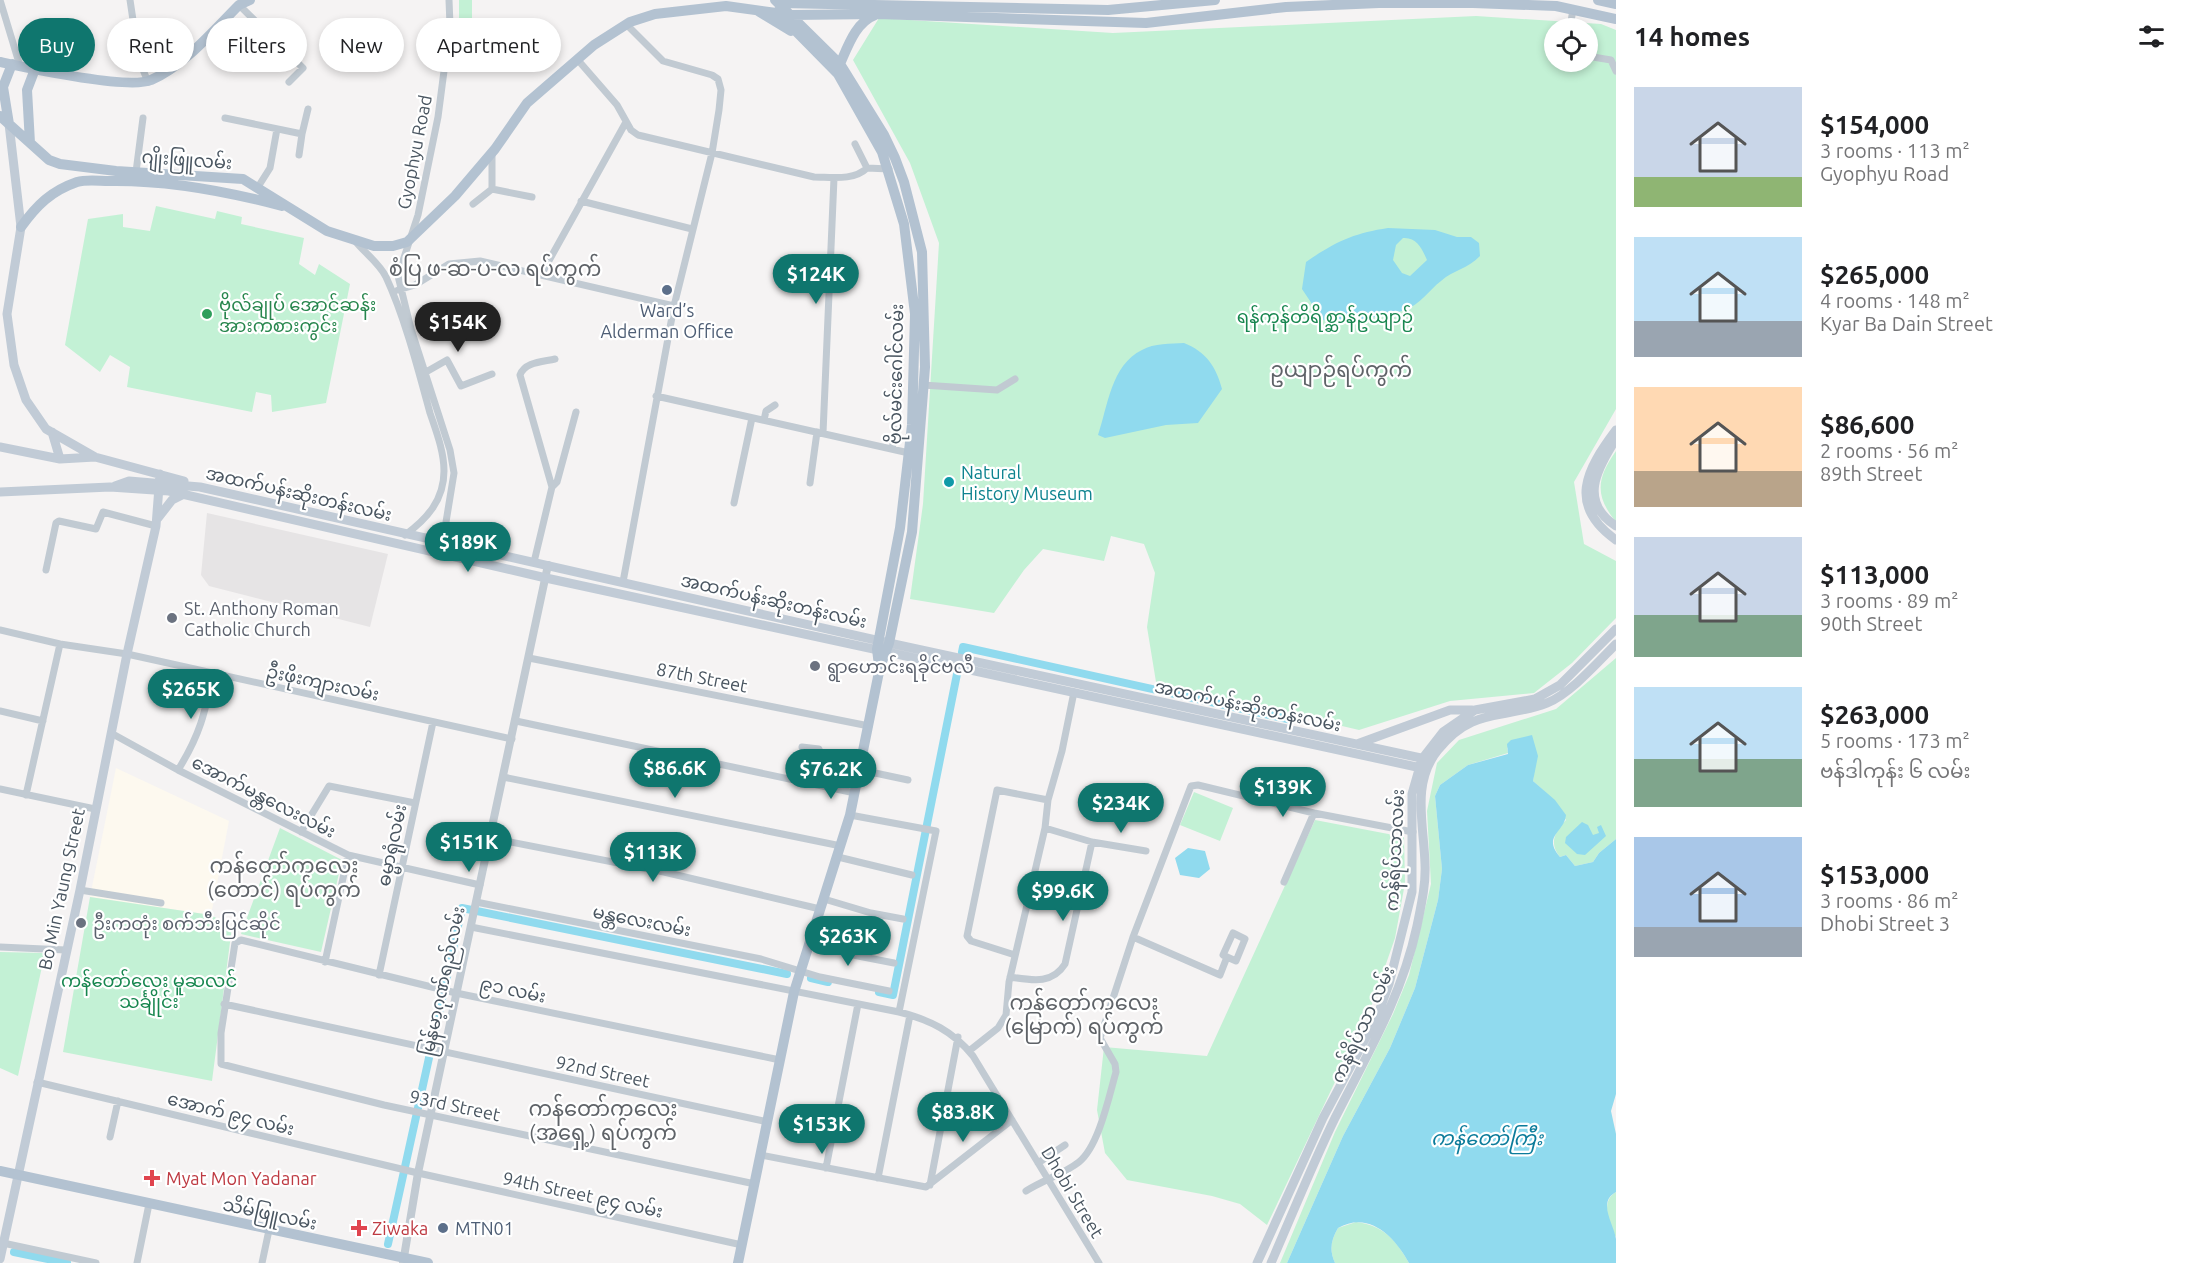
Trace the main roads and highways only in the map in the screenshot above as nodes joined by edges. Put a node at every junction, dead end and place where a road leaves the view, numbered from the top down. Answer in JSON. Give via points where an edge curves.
{"nodes":[{"id":1,"x":250,"y":0,"type":"edge"},
{"id":2,"x":1215,"y":0,"type":"edge"},
{"id":3,"x":1598,"y":0,"type":"edge"},
{"id":4,"x":728,"y":3,"type":"edge"},
{"id":5,"x":1616,"y":4,"type":"edge"},
{"id":6,"x":778,"y":5,"type":"edge"},
{"id":7,"x":755,"y":9,"type":"junction"},
{"id":8,"x":878,"y":14,"type":"junction"},
{"id":9,"x":791,"y":15,"type":"junction"},
{"id":10,"x":1616,"y":19,"type":"edge"},
{"id":11,"x":805,"y":39,"type":"junction"},
{"id":12,"x":0,"y":62,"type":"edge"},
{"id":13,"x":840,"y":64,"type":"junction"},
{"id":14,"x":16,"y":65,"type":"joint"},
{"id":15,"x":34,"y":72,"type":"edge"},
{"id":16,"x":56,"y":72,"type":"edge"},
{"id":17,"x":0,"y":116,"type":"edge"},
{"id":18,"x":9,"y":124,"type":"junction"},
{"id":19,"x":30,"y":143,"type":"junction"},
{"id":20,"x":892,"y":164,"type":"junction"},
{"id":21,"x":294,"y":209,"type":"junction"},
{"id":22,"x":21,"y":227,"type":"junction"},
{"id":23,"x":7,"y":314,"type":"junction"},
{"id":24,"x":0,"y":330,"type":"edge"},
{"id":25,"x":1616,"y":430,"type":"edge"},
{"id":26,"x":52,"y":432,"type":"junction"},
{"id":27,"x":1616,"y":439,"type":"edge"},
{"id":28,"x":0,"y":447,"type":"edge"},
{"id":29,"x":913,"y":449,"type":"junction"},
{"id":30,"x":95,"y":457,"type":"junction"},
{"id":31,"x":60,"y":459,"type":"junction"},
{"id":32,"x":160,"y":482,"type":"junction"},
{"id":33,"x":0,"y":492,"type":"edge"},
{"id":34,"x":184,"y":494,"type":"junction"},
{"id":35,"x":157,"y":522,"type":"junction"},
{"id":36,"x":1616,"y":526,"type":"edge"},
{"id":37,"x":1616,"y":540,"type":"edge"},
{"id":38,"x":683,"y":596,"type":"junction"},
{"id":39,"x":681,"y":607,"type":"junction"},
{"id":40,"x":779,"y":623,"type":"junction"},
{"id":41,"x":1616,"y":629,"type":"edge"},
{"id":42,"x":1616,"y":644,"type":"edge"},
{"id":43,"x":883,"y":646,"type":"junction"},
{"id":44,"x":1502,"y":708,"type":"junction"},
{"id":45,"x":1475,"y":710,"type":"junction"},
{"id":46,"x":1315,"y":741,"type":"junction"},
{"id":47,"x":1352,"y":745,"type":"junction"},
{"id":48,"x":1424,"y":764,"type":"junction"},
{"id":49,"x":0,"y":1171,"type":"edge"},
{"id":50,"x":18,"y":1175,"type":"junction"},
{"id":51,"x":0,"y":1259,"type":"edge"},
{"id":52,"x":403,"y":1260,"type":"edge"},
{"id":53,"x":428,"y":1263,"type":"edge"},
{"id":54,"x":738,"y":1263,"type":"edge"},
{"id":55,"x":1257,"y":1263,"type":"edge"},
{"id":56,"x":1271,"y":1263,"type":"edge"}],
"edges":[{"from":1,"to":16,"type":"main road","via":[[239,5],[167,73],[148,82]]},
{"from":2,"to":6,"type":"main road","via":[[1108,10]]},
{"from":3,"to":5,"type":"main road"},
{"from":4,"to":7,"type":"main road"},
{"from":4,"to":21,"type":"main road","name":"ဂျိုးဖြူလမ်း","via":[[655,14],[626,24],[577,60],[527,103],[455,196],[407,242],[374,246],[356,242],[327,231]]},
{"from":6,"to":7,"type":"main road"},
{"from":6,"to":9,"type":"main road"},
{"from":6,"to":11,"type":"main road","name":"ဗိုလ်မင်းဂေါင်လမ်း"},
{"from":7,"to":11,"type":"main road"},
{"from":8,"to":9,"type":"main road"},
{"from":8,"to":10,"type":"main road","via":[[1146,23],[1287,7],[1379,3],[1546,5]]},
{"from":8,"to":13,"type":"main road","via":[[864,19]]},
{"from":9,"to":13,"type":"main road"},
{"from":11,"to":20,"type":"main road","name":"ဗိုလ်မင်းဂေါင်လမ်း","via":[[838,74]]},
{"from":12,"to":14,"type":"main road"},
{"from":13,"to":20,"type":"main road","via":[[884,135]]},
{"from":14,"to":18,"type":"main road","via":[[3,87]]},
{"from":15,"to":19,"type":"main road","via":[[27,90]]},
{"from":17,"to":18,"type":"main road","name":"ဂျိုးဖြူလမ်း"},
{"from":18,"to":19,"type":"main road","name":"ဂျိုးဖြူလမ်း"},
{"from":18,"to":22,"type":"main road"},
{"from":19,"to":21,"type":"main road","name":"ဂျိုးဖြူလမ်း","via":[[49,160],[60,164],[243,179]]},
{"from":20,"to":29,"type":"main road","name":"ဗိုလ်မင်းဂေါင်လမ်း","via":[[915,314]]},
{"from":20,"to":29,"type":"main road","via":[[904,182],[922,252],[923,385]]},
{"from":21,"to":22,"type":"main road","via":[[217,190],[138,180],[79,182],[51,194]]},
{"from":22,"to":23,"type":"main road"},
{"from":23,"to":24,"type":"main road"},
{"from":23,"to":26,"type":"main road","via":[[19,385],[33,414]]},
{"from":25,"to":37,"type":"main road","via":[[1593,466],[1586,496],[1587,510],[1594,522]]},
{"from":26,"to":30,"type":"main road"},
{"from":26,"to":31,"type":"main road"},
{"from":27,"to":36,"type":"main road","via":[[1602,461],[1594,486],[1595,505],[1602,518]]},
{"from":28,"to":31,"type":"main road"},
{"from":29,"to":43,"type":"main road","name":"ဗိုလ်မင်းဂေါင်လမ်း"},
{"from":29,"to":43,"type":"main road","via":[[912,532]]},
{"from":30,"to":31,"type":"main road"},
{"from":30,"to":32,"type":"main road"},
{"from":32,"to":33,"type":"main road","name":"အထက်ပန်းဆိုးတန်းလမ်း"},
{"from":32,"to":34,"type":"main road","name":"အထက်ပန်းဆိုးတန်းလမ်း"},
{"from":32,"to":35,"type":"main road","name":"Bo Min Yaung Street"},
{"from":32,"to":38,"type":"main road","name":"အထက်ပန်းဆိုးတန်းလမ်း","via":[[200,487]]},
{"from":34,"to":35,"type":"main road","via":[[172,501]]},
{"from":34,"to":39,"type":"main road","name":"အထက်ပန်းဆိုးတန်းလမ်း"},
{"from":35,"to":50,"type":"main road","name":"Bo Min Yaung Street"},
{"from":38,"to":39,"type":"main road"},
{"from":38,"to":40,"type":"main road","name":"အထက်ပန်းဆိုးတန်းလမ်း"},
{"from":39,"to":40,"type":"main road","name":"အထက်ပန်းဆိုးတန်းလမ်း"},
{"from":40,"to":43,"type":"main road","name":"အထက်ပန်းဆိုးတန်းလမ်း"},
{"from":41,"to":44,"type":"main road","name":"ကန်ရိပ်သာလမ်း","via":[[1560,685],[1535,699]]},
{"from":42,"to":44,"type":"main road","via":[[1549,702]]},
{"from":43,"to":46,"type":"main road","name":"အထက်ပန်းဆိုးတန်းလမ်း"},
{"from":43,"to":54,"type":"main road","via":[[850,815],[794,992]]},
{"from":44,"to":45,"type":"main road","name":"ကန်ရိပ်သာလမ်း"},
{"from":44,"to":48,"type":"main road","via":[[1459,730]]},
{"from":45,"to":47,"type":"main road","via":[[1450,710]]},
{"from":45,"to":48,"type":"main road","name":"ကန်ရိပ်သာလမ်း","via":[[1443,732]]},
{"from":46,"to":47,"type":"main road","name":"အထက်ပန်းဆိုးတန်းလမ်း"},
{"from":46,"to":48,"type":"main road","name":"အထက်ပန်းဆိုးတန်းလမ်း"},
{"from":47,"to":48,"type":"main road","name":"အထက်ပန်းဆိုးတန်းလမ်း"},
{"from":48,"to":55,"type":"main road","name":"ကန်ရိပ်သာလမ်း","via":[[1412,794],[1412,892],[1389,984],[1377,1017],[1323,1118]]},
{"from":48,"to":56,"type":"main road","name":"ကန်ရိပ်သာ လမ်း","via":[[1420,796],[1424,889],[1404,974]]},
{"from":49,"to":50,"type":"main road","name":"သိမ်ဖြူလမ်း"},
{"from":50,"to":51,"type":"main road","name":"Bo Min Yaung Street"},
{"from":50,"to":52,"type":"main road","name":"သိမ်ဖြူလမ်း"},
{"from":52,"to":53,"type":"main road","name":"သိမ်ဖြူလမ်း"}]}
